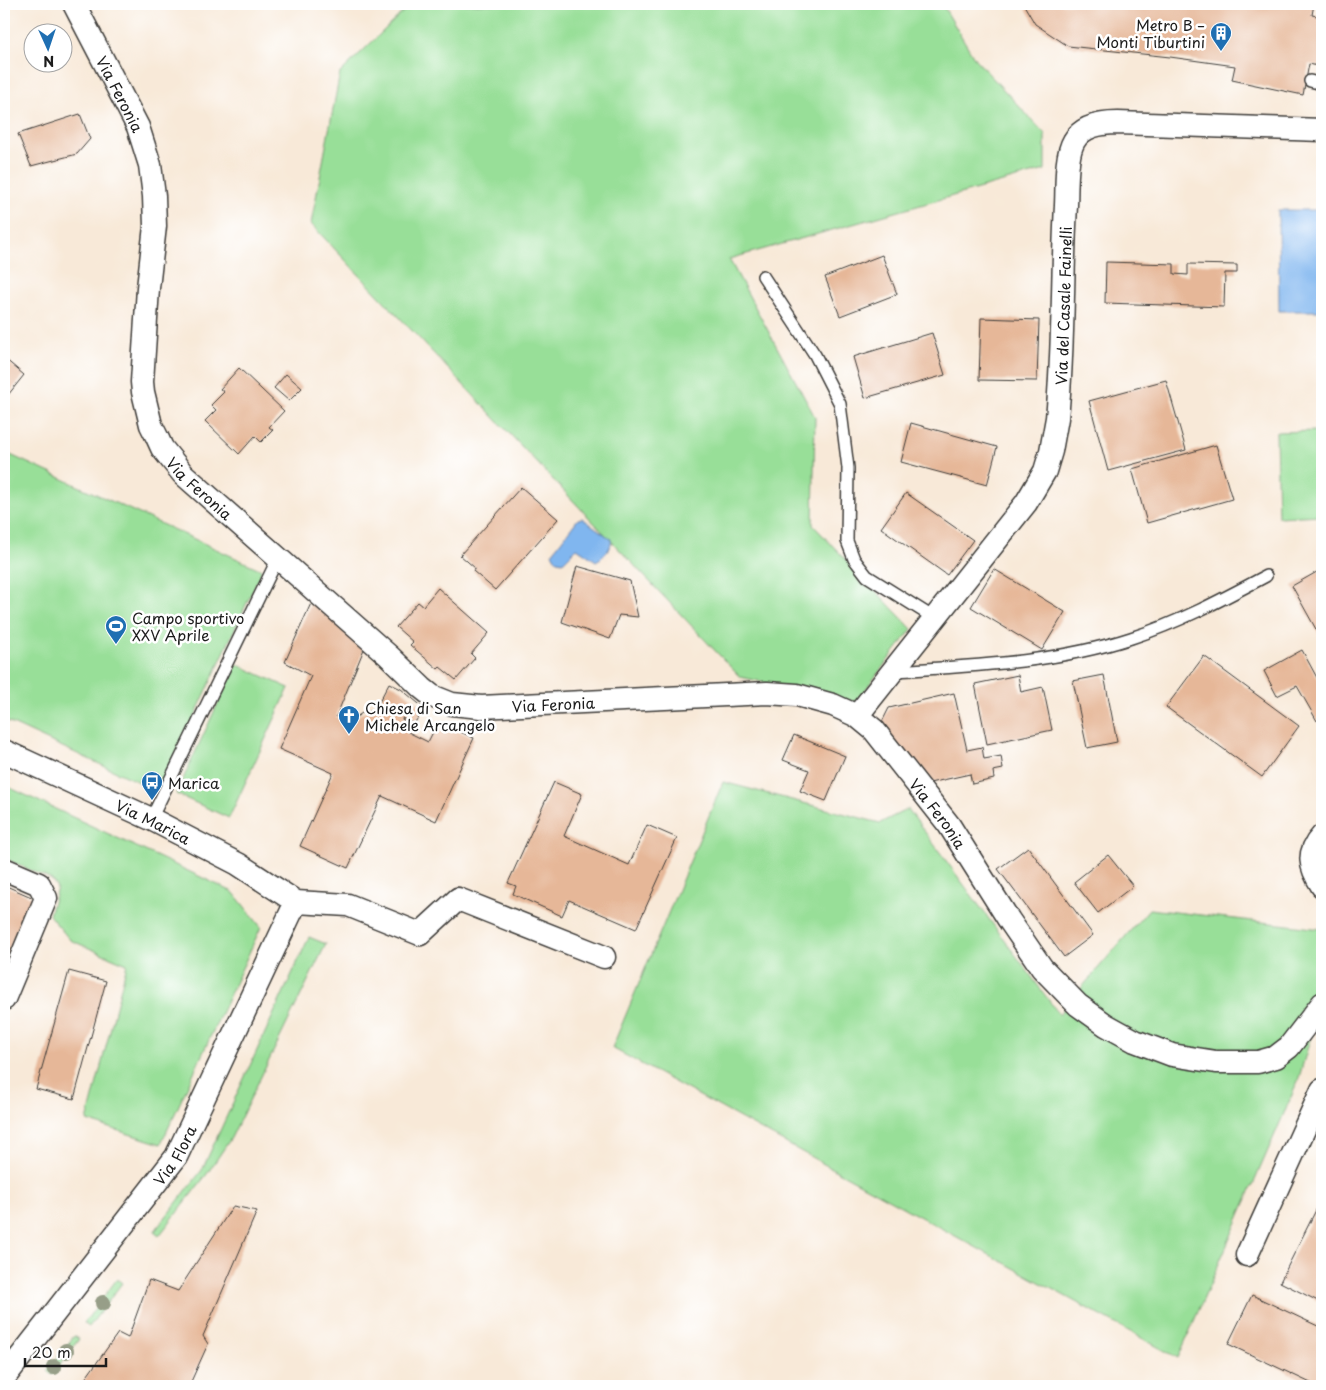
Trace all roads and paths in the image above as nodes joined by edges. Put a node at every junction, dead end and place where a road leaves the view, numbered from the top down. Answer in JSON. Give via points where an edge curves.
{"nodes":[{"id":1,"x":74,"y":4,"type":"edge"},
{"id":2,"x":1310,"y":81,"type":"dead end"},
{"id":3,"x":1322,"y":84,"type":"edge"},
{"id":4,"x":1322,"y":130,"type":"edge"},
{"id":5,"x":763,"y":276,"type":"dead end"},
{"id":6,"x":278,"y":558,"type":"junction"},
{"id":7,"x":1266,"y":576,"type":"dead end"},
{"id":8,"x":934,"y":618,"type":"junction"},
{"id":9,"x":892,"y":671,"type":"junction"},
{"id":10,"x":857,"y":716,"type":"junction"},
{"id":11,"x":4,"y":751,"type":"edge"},
{"id":12,"x":151,"y":819,"type":"junction"},
{"id":13,"x":1322,"y":836,"type":"edge"},
{"id":14,"x":4,"y":869,"type":"edge"},
{"id":15,"x":1322,"y":886,"type":"edge"},
{"id":16,"x":296,"y":902,"type":"junction"},
{"id":17,"x":604,"y":957,"type":"dead end"},
{"id":18,"x":4,"y":998,"type":"edge"},
{"id":19,"x":1322,"y":1004,"type":"edge"},
{"id":20,"x":1322,"y":1090,"type":"edge"},
{"id":21,"x":1247,"y":1255,"type":"dead end"},
{"id":22,"x":4,"y":1378,"type":"edge"}],
"edges":[{"from":1,"to":6,"type":"street","name":"Via Feronia","via":[[138,127],[150,165],[155,226],[142,382],[151,425],[175,466]]},
{"from":2,"to":3,"type":"lane"},
{"from":4,"to":8,"type":"street","name":"Via del Casale Fainelli","via":[[1118,123],[1095,126],[1079,134],[1069,160],[1059,402],[1050,456],[1040,480],[1018,514]]},
{"from":5,"to":8,"type":"lane","via":[[815,355],[840,404],[848,468],[847,540],[854,559],[866,576]]},
{"from":6,"to":10,"type":"street","name":"Via Feronia","via":[[422,688],[452,704],[497,707],[772,693],[808,697]]},
{"from":6,"to":12,"type":"lane"},
{"from":7,"to":9,"type":"lane","via":[[1162,626],[1111,644],[1026,661]]},
{"from":8,"to":9,"type":"street","name":"Via del Casale Fainelli"},
{"from":9,"to":10,"type":"street","name":"Via del Casale Fainelli"},
{"from":10,"to":19,"type":"street","name":"Via Feronia","via":[[882,738],[949,825],[1042,968],[1078,1005],[1106,1025],[1135,1041],[1172,1055],[1216,1062],[1258,1062],[1276,1057],[1289,1047]]},
{"from":11,"to":12,"type":"street","name":"Via Marica"},
{"from":12,"to":16,"type":"street","name":"Via Marica","via":[[238,864]]},
{"from":13,"to":15,"type":"street","via":[[1314,845],[1311,862]]},
{"from":14,"to":18,"type":"street","via":[[39,884],[46,898]]},
{"from":16,"to":17,"type":"street","via":[[348,905],[420,934],[458,899]]},
{"from":16,"to":22,"type":"street","name":"Via Flora","via":[[176,1157]]},
{"from":20,"to":21,"type":"street"}]}
